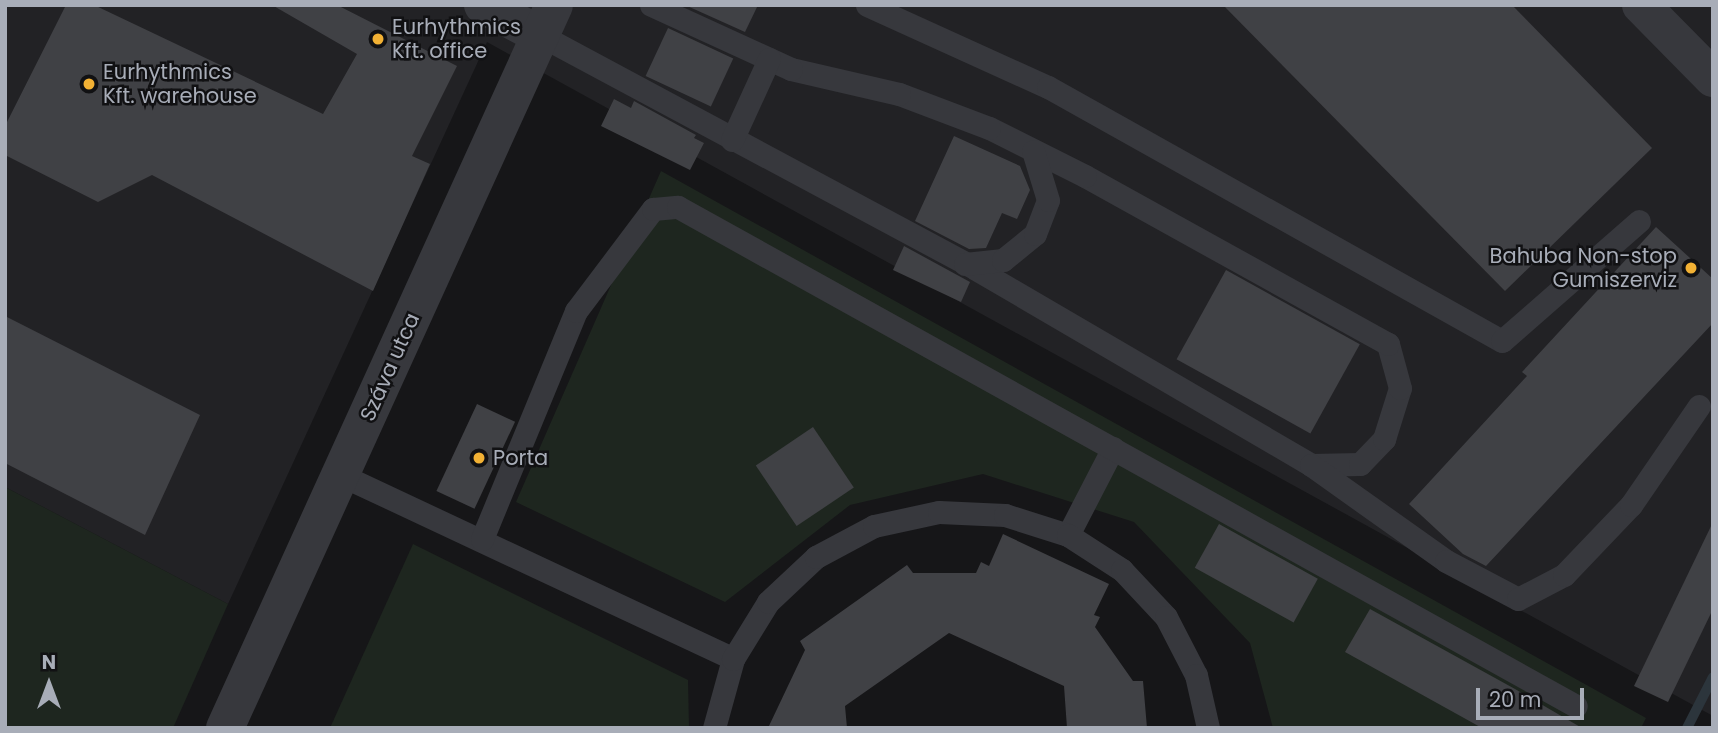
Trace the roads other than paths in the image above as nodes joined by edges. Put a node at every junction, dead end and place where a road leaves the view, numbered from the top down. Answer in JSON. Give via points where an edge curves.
{"nodes":[{"id":1,"x":484,"y":5,"type":"edge"},
{"id":2,"x":650,"y":5,"type":"edge"},
{"id":3,"x":867,"y":5,"type":"edge"},
{"id":4,"x":1641,"y":5,"type":"edge"},
{"id":5,"x":547,"y":20,"type":"edge"},
{"id":6,"x":769,"y":58,"type":"junction"},
{"id":7,"x":1713,"y":78,"type":"edge"},
{"id":8,"x":732,"y":140,"type":"junction"},
{"id":9,"x":1033,"y":151,"type":"junction"},
{"id":10,"x":1639,"y":221,"type":"dead end"},
{"id":11,"x":965,"y":264,"type":"junction"},
{"id":12,"x":1699,"y":406,"type":"dead end"},
{"id":13,"x":1113,"y":449,"type":"junction"},
{"id":14,"x":1311,"y":465,"type":"junction"},
{"id":15,"x":341,"y":475,"type":"junction"},
{"id":16,"x":1068,"y":535,"type":"junction"},
{"id":17,"x":482,"y":539,"type":"junction"},
{"id":18,"x":733,"y":659,"type":"junction"},
{"id":19,"x":1576,"y":706,"type":"dead end"},
{"id":20,"x":225,"y":728,"type":"edge"},
{"id":21,"x":714,"y":728,"type":"edge"},
{"id":22,"x":1208,"y":728,"type":"edge"}],
"edges":[{"from":1,"to":5,"type":"street"},
{"from":2,"to":6,"type":"lane"},
{"from":3,"to":10,"type":"lane","via":[[1048,87],[1502,341]]},
{"from":4,"to":7,"type":"street"},
{"from":5,"to":8,"type":"lane"},
{"from":5,"to":15,"type":"street","name":"Száva utca"},
{"from":6,"to":8,"type":"lane"},
{"from":6,"to":9,"type":"lane","via":[[791,69],[899,94],[989,128]]},
{"from":8,"to":11,"type":"lane"},
{"from":9,"to":11,"type":"lane","via":[[1048,200],[1035,234],[1003,260]]},
{"from":9,"to":14,"type":"lane","via":[[1388,344],[1400,388],[1384,439],[1360,464]]},
{"from":11,"to":14,"type":"lane"},
{"from":12,"to":14,"type":"lane","via":[[1632,505],[1564,575],[1518,599],[1446,561]]},
{"from":13,"to":16,"type":"lane"},
{"from":13,"to":17,"type":"lane","via":[[678,207],[653,209],[576,312]]},
{"from":13,"to":19,"type":"lane"},
{"from":15,"to":17,"type":"lane"},
{"from":15,"to":20,"type":"street","name":"Száva utca"},
{"from":16,"to":18,"type":"lane","via":[[1005,514],[939,512],[874,526],[816,557],[768,603]]},
{"from":16,"to":22,"type":"lane","via":[[1122,570],[1166,617],[1196,675]]},
{"from":17,"to":18,"type":"lane"},
{"from":18,"to":21,"type":"lane"}]}
